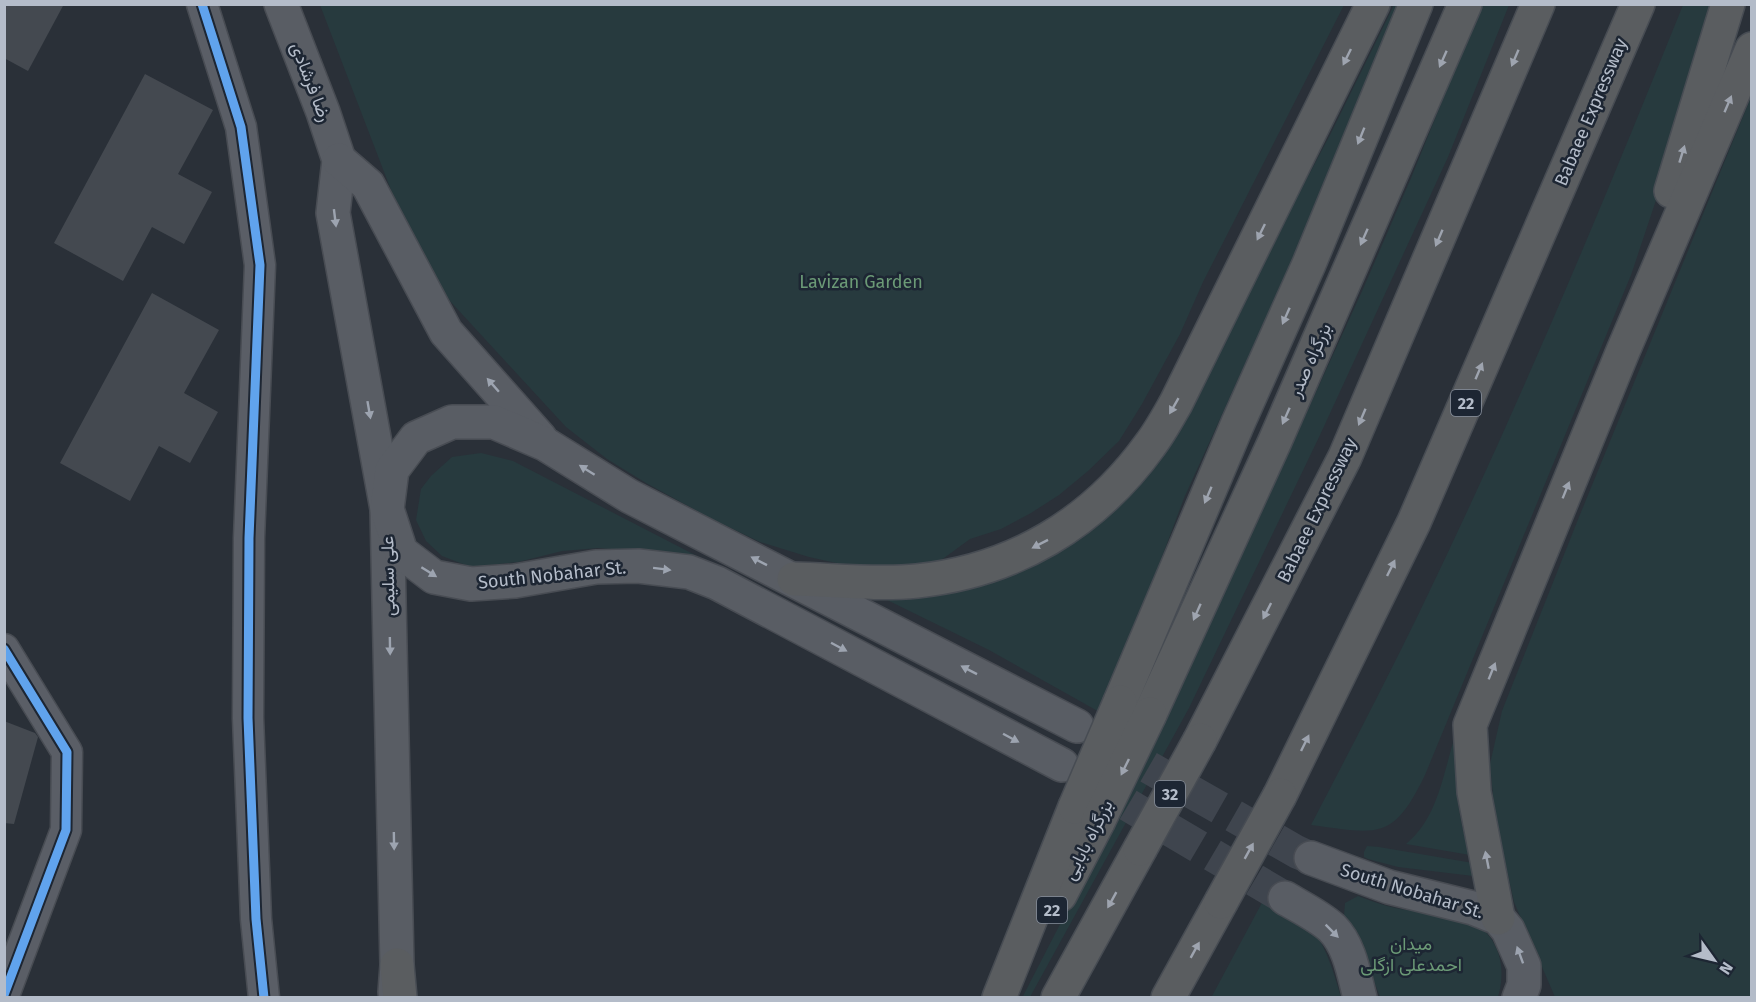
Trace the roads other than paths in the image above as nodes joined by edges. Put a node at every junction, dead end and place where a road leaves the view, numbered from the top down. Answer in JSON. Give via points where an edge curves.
{"nodes":[{"id":1,"x":202,"y":4,"type":"edge"},
{"id":2,"x":281,"y":4,"type":"edge"},
{"id":3,"x":1373,"y":4,"type":"edge"},
{"id":4,"x":1416,"y":4,"type":"edge"},
{"id":5,"x":1465,"y":4,"type":"edge"},
{"id":6,"x":1538,"y":4,"type":"edge"},
{"id":7,"x":1638,"y":4,"type":"edge"},
{"id":8,"x":1728,"y":4,"type":"edge"},
{"id":9,"x":1752,"y":49,"type":"edge"},
{"id":10,"x":339,"y":160,"type":"junction"},
{"id":11,"x":1623,"y":351,"type":"junction"},
{"id":12,"x":545,"y":444,"type":"junction"},
{"id":13,"x":387,"y":509,"type":"junction"},
{"id":14,"x":794,"y":579,"type":"junction"},
{"id":15,"x":4,"y":649,"type":"edge"},
{"id":16,"x":1150,"y":714,"type":"joint"},
{"id":17,"x":1077,"y":726,"type":"tunnel mouth"},
{"id":18,"x":1062,"y":765,"type":"tunnel mouth"},
{"id":19,"x":1086,"y":814,"type":"junction"},
{"id":20,"x":1311,"y":858,"type":"tunnel mouth"},
{"id":21,"x":1285,"y":898,"type":"tunnel mouth"},
{"id":22,"x":1498,"y":918,"type":"junction"},
{"id":23,"x":397,"y":965,"type":"junction"},
{"id":24,"x":4,"y":995,"type":"edge"},
{"id":25,"x":264,"y":998,"type":"edge"},
{"id":26,"x":395,"y":998,"type":"edge"},
{"id":27,"x":400,"y":998,"type":"edge"},
{"id":28,"x":999,"y":998,"type":"edge"},
{"id":29,"x":1006,"y":998,"type":"edge"},
{"id":30,"x":1058,"y":998,"type":"edge"},
{"id":31,"x":1168,"y":998,"type":"edge"},
{"id":32,"x":1360,"y":998,"type":"edge"},
{"id":33,"x":1519,"y":998,"type":"edge"}],
"edges":[{"from":1,"to":25,"type":"street","via":[[241,127],[260,265],[249,538],[248,718],[255,919]]},
{"from":2,"to":10,"type":"main road","name":"رضا فرشادی"},
{"from":3,"to":14,"type":"highway","one_way":true,"via":[[1176,403],[1150,445],[1119,483],[1052,538],[1009,560],[916,581]]},
{"from":4,"to":19,"type":"highway","one_way":true,"bridge":true,"via":[[1309,264],[1119,702]]},
{"from":5,"to":16,"type":"highway","name":"بزرگراه صدر","number":"22","one_way":true,"via":[[1275,441]]},
{"from":6,"to":30,"type":"highway","name":"Babaee Expressway","number":"32","one_way":true,"bridge":true,"via":[[1345,458],[1200,740]]},
{"from":31,"to":7,"type":"highway","name":"Babaee Expressway","number":"22","one_way":true,"bridge":true,"via":[[1280,795],[1414,522]]},
{"from":11,"to":8,"type":"highway","one_way":true},
{"from":11,"to":9,"type":"highway","one_way":true},
{"from":12,"to":10,"type":"main road","one_way":true,"via":[[446,332],[368,185]]},
{"from":10,"to":13,"type":"main road","name":"علی سلیمی","one_way":true,"via":[[333,213]]},
{"from":22,"to":11,"type":"highway","one_way":true,"via":[[1474,792],[1470,725]]},
{"from":12,"to":13,"type":"main road","name":"South Nobahar St.","via":[[494,422],[452,422],[416,438],[392,470]]},
{"from":14,"to":12,"type":"main road","name":"South Nobahar St.","one_way":true,"via":[[629,496]]},
{"from":13,"to":18,"type":"main road","name":"South Nobahar St.","one_way":true,"via":[[401,552],[434,577],[471,584],[596,567],[638,566],[688,572],[717,583]]},
{"from":13,"to":23,"type":"main road","name":"علی سلیمی","one_way":true},
{"from":17,"to":14,"type":"main road","name":"South Nobahar St.","one_way":true},
{"from":15,"to":24,"type":"street","via":[[67,752],[66,830]]},
{"from":16,"to":19,"type":"highway","name":"بزرگراه بابایی","number":"22","one_way":true,"bridge":true},
{"from":19,"to":28,"type":"highway"},
{"from":19,"to":29,"type":"highway","name":"بزرگراه بابایی","number":"22"},
{"from":20,"to":22,"type":"main road","name":"South Nobahar St.","via":[[1389,887]]},
{"from":21,"to":32,"type":"main road","one_way":true,"via":[[1333,929],[1349,955]]},
{"from":33,"to":22,"type":"main road","name":"South Nobahar St.","one_way":true,"via":[[1524,966],[1508,930]]},
{"from":23,"to":26,"type":"main road","name":"علی سلیمی"},
{"from":23,"to":27,"type":"highway"}]}
